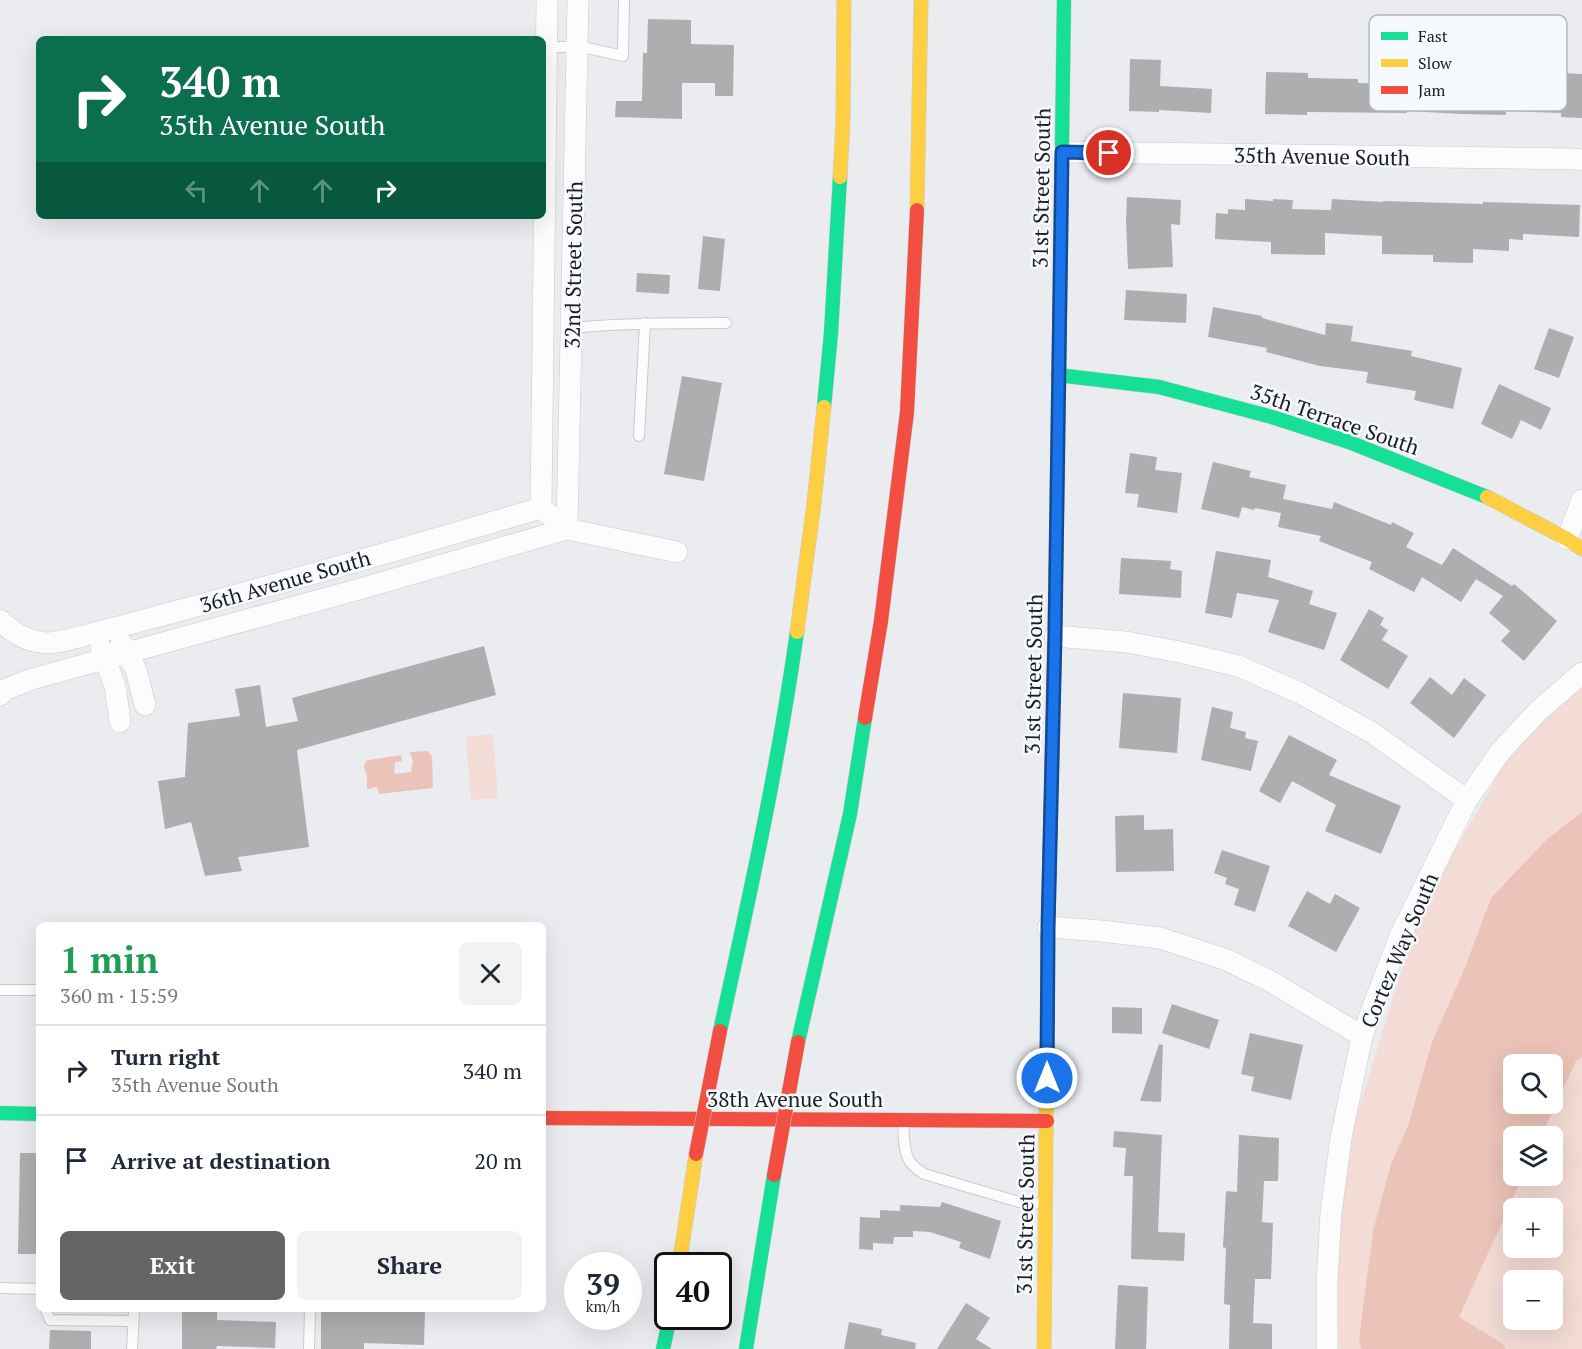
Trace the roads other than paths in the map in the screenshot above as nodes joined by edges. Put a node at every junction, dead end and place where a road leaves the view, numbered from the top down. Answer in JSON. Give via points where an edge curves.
{"nodes":[{"id":1,"x":547,"y":0,"type":"edge"},
{"id":2,"x":578,"y":0,"type":"edge"},
{"id":3,"x":624,"y":0,"type":"edge"},
{"id":4,"x":844,"y":0,"type":"edge"},
{"id":5,"x":921,"y":0,"type":"edge"},
{"id":6,"x":1064,"y":0,"type":"edge"},
{"id":7,"x":545,"y":36,"type":"edge"},
{"id":8,"x":578,"y":46,"type":"junction"},
{"id":9,"x":546,"y":47,"type":"edge"},
{"id":10,"x":1062,"y":152,"type":"junction"},
{"id":11,"x":1582,"y":160,"type":"edge"},
{"id":12,"x":544,"y":219,"type":"edge"},
{"id":13,"x":645,"y":323,"type":"junction"},
{"id":14,"x":726,"y":323,"type":"dead end"},
{"id":15,"x":572,"y":328,"type":"junction"},
{"id":16,"x":1058,"y":375,"type":"junction"},
{"id":17,"x":639,"y":436,"type":"dead end"},
{"id":18,"x":1582,"y":500,"type":"edge"},
{"id":19,"x":541,"y":508,"type":"junction"},
{"id":20,"x":567,"y":529,"type":"junction"},
{"id":21,"x":1574,"y":544,"type":"edge"},
{"id":22,"x":677,"y":552,"type":"dead end"},
{"id":23,"x":350,"y":578,"type":"junction"},
{"id":24,"x":0,"y":620,"type":"edge"},
{"id":25,"x":105,"y":631,"type":"junction"},
{"id":26,"x":1055,"y":636,"type":"junction"},
{"id":27,"x":127,"y":654,"type":"junction"},
{"id":28,"x":106,"y":660,"type":"junction"},
{"id":29,"x":1582,"y":673,"type":"edge"},
{"id":30,"x":0,"y":695,"type":"edge"},
{"id":31,"x":146,"y":705,"type":"dead end"},
{"id":32,"x":120,"y":722,"type":"dead end"},
{"id":33,"x":1467,"y":800,"type":"junction"},
{"id":34,"x":1048,"y":927,"type":"junction"},
{"id":35,"x":0,"y":990,"type":"edge"},
{"id":36,"x":36,"y":990,"type":"edge"},
{"id":37,"x":1362,"y":1036,"type":"junction"},
{"id":38,"x":0,"y":1113,"type":"edge"},
{"id":39,"x":36,"y":1114,"type":"edge"},
{"id":40,"x":546,"y":1118,"type":"edge"},
{"id":41,"x":903,"y":1120,"type":"junction"},
{"id":42,"x":1047,"y":1121,"type":"junction"},
{"id":43,"x":1046,"y":1204,"type":"junction"},
{"id":44,"x":681,"y":1252,"type":"edge"},
{"id":45,"x":0,"y":1288,"type":"edge"},
{"id":46,"x":36,"y":1289,"type":"edge"},
{"id":47,"x":47,"y":1312,"type":"edge"},
{"id":48,"x":310,"y":1312,"type":"edge"},
{"id":49,"x":133,"y":1315,"type":"edge"},
{"id":50,"x":667,"y":1330,"type":"edge"},
{"id":51,"x":132,"y":1349,"type":"edge"},
{"id":52,"x":309,"y":1349,"type":"edge"},
{"id":53,"x":663,"y":1349,"type":"edge"},
{"id":54,"x":746,"y":1349,"type":"edge"},
{"id":55,"x":1044,"y":1349,"type":"edge"},
{"id":56,"x":1327,"y":1349,"type":"edge"}],
"edges":[{"from":1,"to":7,"type":"street","name":"32nd Street South"},
{"from":2,"to":8,"type":"street","name":"32nd Street South"},
{"from":3,"to":8,"type":"lane","via":[[623,56]]},
{"from":4,"to":44,"type":"main road","bridge":true,"via":[[843,121],[831,333],[814,503],[790,681],[764,829],[720,1031]]},
{"from":5,"to":54,"type":"main road","bridge":true,"via":[[917,231],[907,412],[881,621],[850,814],[798,1042]]},
{"from":6,"to":10,"type":"main road","name":"31st Street South"},
{"from":8,"to":9,"type":"lane"},
{"from":8,"to":15,"type":"street","name":"32nd Street South"},
{"from":10,"to":11,"type":"street","name":"35th Avenue South"},
{"from":10,"to":16,"type":"main road","name":"31st Street South"},
{"from":12,"to":19,"type":"street","name":"32nd Street South"},
{"from":13,"to":14,"type":"lane"},
{"from":13,"to":15,"type":"lane"},
{"from":13,"to":17,"type":"lane"},
{"from":15,"to":20,"type":"street","name":"32nd Street South"},
{"from":16,"to":21,"type":"main road","name":"35th Terrace South","via":[[1159,387],[1349,442],[1487,497]]},
{"from":16,"to":26,"type":"main road","name":"31st Street South"},
{"from":18,"to":21,"type":"street"},
{"from":19,"to":20,"type":"street","name":"36th Avenue South"},
{"from":19,"to":23,"type":"street","name":"36th Avenue South"},
{"from":20,"to":22,"type":"street","name":"36th Avenue South"},
{"from":20,"to":23,"type":"street","name":"36th Avenue South"},
{"from":23,"to":25,"type":"street","name":"36th Avenue South"},
{"from":23,"to":27,"type":"street","name":"36th Avenue South"},
{"from":24,"to":25,"type":"street","name":"36th Avenue South","via":[[22,638],[36,642],[51,643]]},
{"from":25,"to":27,"type":"street"},
{"from":25,"to":28,"type":"street"},
{"from":26,"to":33,"type":"street","via":[[1126,642],[1238,666],[1300,693],[1371,732]]},
{"from":26,"to":34,"type":"main road","name":"31st Street South"},
{"from":27,"to":28,"type":"street","name":"36th Avenue South"},
{"from":27,"to":31,"type":"street"},
{"from":28,"to":30,"type":"street","name":"36th Avenue South","via":[[32,679]]},
{"from":28,"to":32,"type":"street","via":[[115,686]]},
{"from":29,"to":33,"type":"street","name":"Cortez Way South","via":[[1537,712],[1500,752]]},
{"from":33,"to":37,"type":"street","name":"Cortez Way South","via":[[1400,936]]},
{"from":34,"to":37,"type":"street","via":[[1160,938],[1227,960]]},
{"from":34,"to":42,"type":"main road","name":"31st Street South"},
{"from":35,"to":36,"type":"lane"},
{"from":37,"to":56,"type":"street","name":"Cortez Way South","via":[[1341,1138],[1331,1213]]},
{"from":38,"to":39,"type":"main road"},
{"from":40,"to":41,"type":"main road","name":"38th Avenue South"},
{"from":41,"to":42,"type":"main road","name":"38th Avenue South"},
{"from":41,"to":43,"type":"lane","via":[[909,1160],[924,1174],[1019,1202]]},
{"from":42,"to":43,"type":"main road","name":"31st Street South"},
{"from":43,"to":55,"type":"main road","name":"31st Street South"},
{"from":45,"to":46,"type":"lane"},
{"from":47,"to":49,"type":"lane","via":[[50,1320]]},
{"from":48,"to":52,"type":"lane"},
{"from":49,"to":51,"type":"lane"},
{"from":50,"to":53,"type":"main road"}]}
